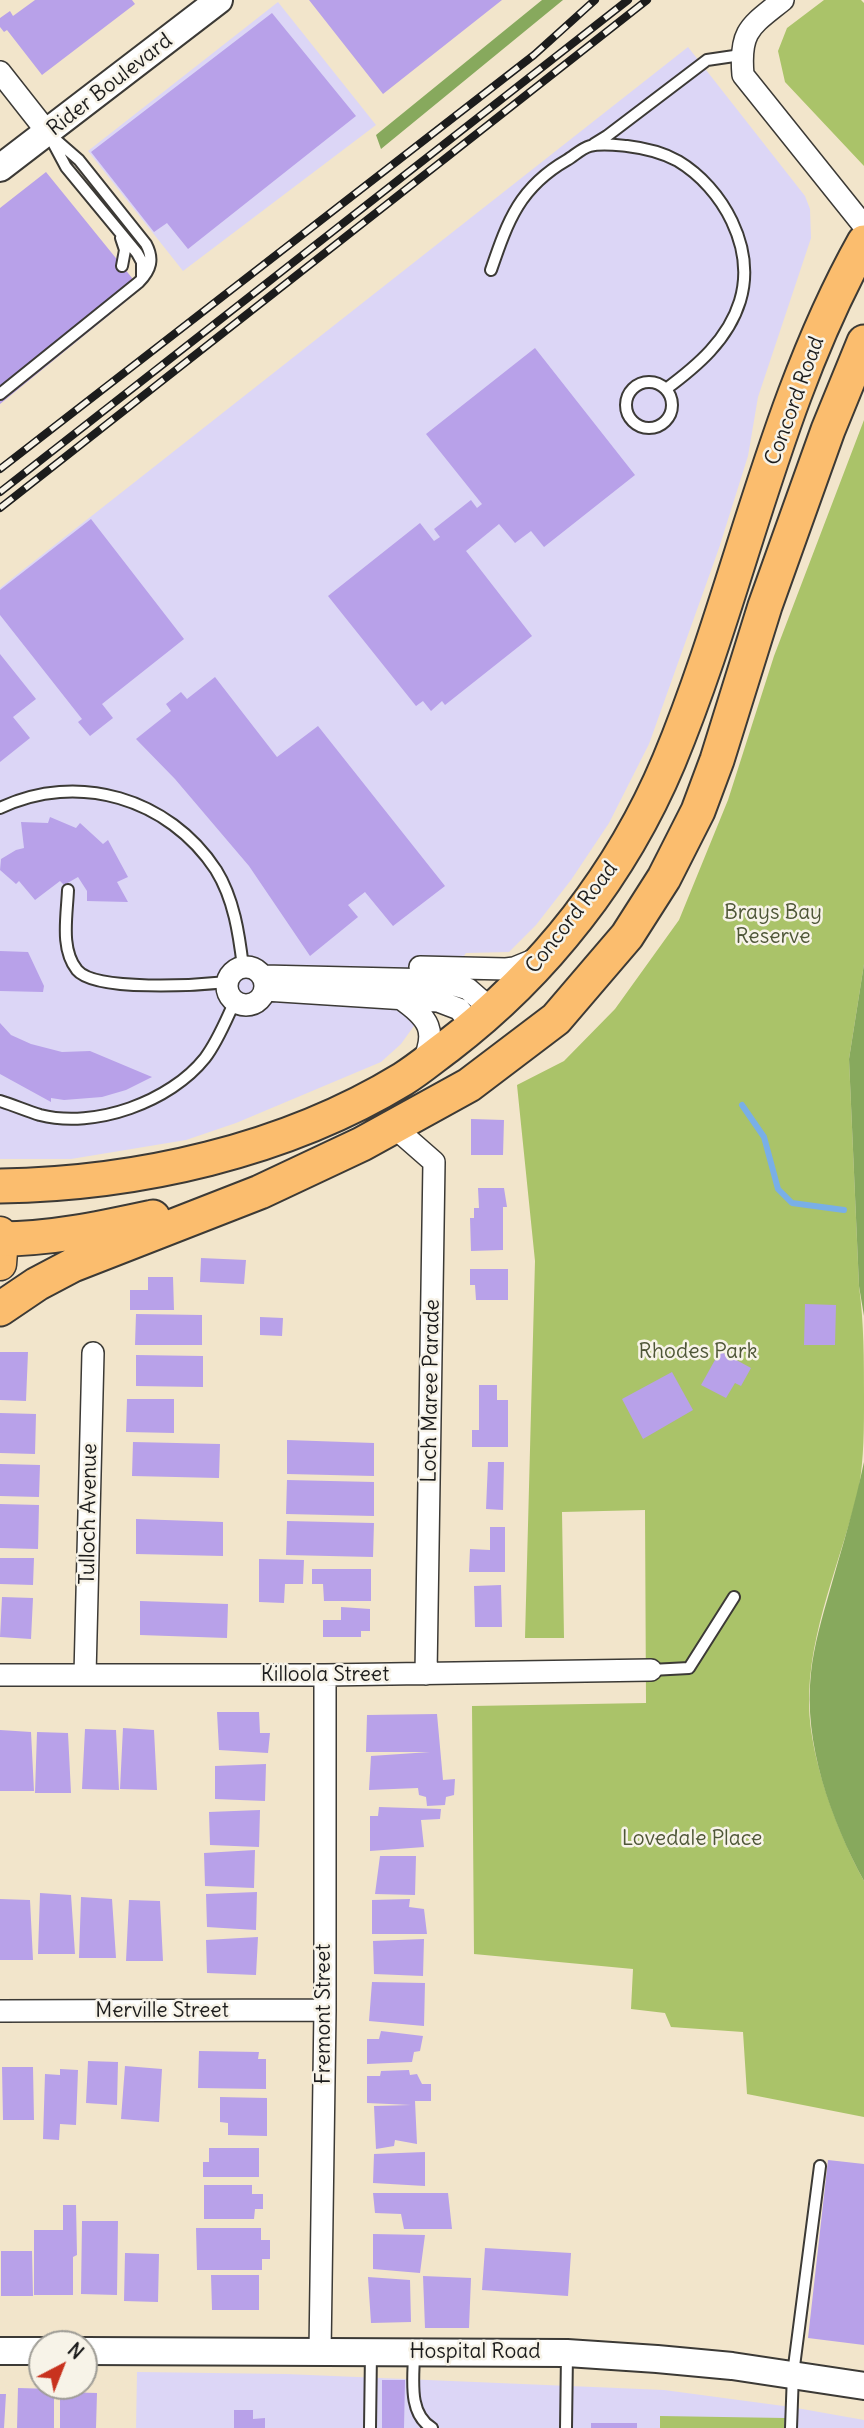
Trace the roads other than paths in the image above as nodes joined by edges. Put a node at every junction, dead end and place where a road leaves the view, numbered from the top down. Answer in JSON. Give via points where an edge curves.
{"nodes":[{"id":1,"x":219,"y":0,"type":"edge"},
{"id":2,"x":783,"y":0,"type":"edge"},
{"id":3,"x":741,"y":55,"type":"junction"},
{"id":4,"x":0,"y":72,"type":"edge"},
{"id":5,"x":48,"y":133,"type":"junction"},
{"id":6,"x":589,"y":146,"type":"junction"},
{"id":7,"x":0,"y":169,"type":"edge"},
{"id":8,"x":864,"y":226,"type":"edge"},
{"id":9,"x":116,"y":229,"type":"junction"},
{"id":10,"x":864,"y":242,"type":"edge"},
{"id":11,"x":122,"y":266,"type":"dead end"},
{"id":12,"x":491,"y":270,"type":"dead end"},
{"id":13,"x":140,"y":281,"type":"junction"},
{"id":14,"x":864,"y":342,"type":"edge"},
{"id":15,"x":666,"y":389,"type":"junction"},
{"id":16,"x":0,"y":394,"type":"edge"},
{"id":17,"x":0,"y":808,"type":"edge"},
{"id":18,"x":68,"y":890,"type":"dead end"},
{"id":19,"x":550,"y":950,"type":"junction"},
{"id":20,"x":339,"y":978,"type":"junction"},
{"id":21,"x":235,"y":983,"type":"junction"},
{"id":22,"x":264,"y":983,"type":"junction"},
{"id":23,"x":400,"y":998,"type":"junction"},
{"id":24,"x":483,"y":1018,"type":"junction"},
{"id":25,"x":508,"y":1058,"type":"junction"},
{"id":26,"x":421,"y":1066,"type":"junction"},
{"id":27,"x":0,"y":1101,"type":"edge"},
{"id":28,"x":394,"y":1127,"type":"junction"},
{"id":29,"x":0,"y":1186,"type":"edge"},
{"id":30,"x":243,"y":1198,"type":"junction"},
{"id":31,"x":1,"y":1244,"type":"edge"},
{"id":32,"x":0,"y":1309,"type":"edge"},
{"id":33,"x":93,"y":1353,"type":"dead end"},
{"id":34,"x":734,"y":1597,"type":"dead end"},
{"id":35,"x":651,"y":1670,"type":"joint"},
{"id":36,"x":426,"y":1674,"type":"junction"},
{"id":37,"x":0,"y":1675,"type":"edge"},
{"id":38,"x":85,"y":1675,"type":"junction"},
{"id":39,"x":325,"y":1675,"type":"junction"},
{"id":40,"x":325,"y":2010,"type":"junction"},
{"id":41,"x":0,"y":2011,"type":"edge"},
{"id":42,"x":820,"y":2166,"type":"dead end"},
{"id":43,"x":0,"y":2351,"type":"edge"},
{"id":44,"x":28,"y":2351,"type":"edge"},
{"id":45,"x":98,"y":2351,"type":"edge"},
{"id":46,"x":320,"y":2352,"type":"junction"},
{"id":47,"x":371,"y":2352,"type":"junction"},
{"id":48,"x":414,"y":2352,"type":"junction"},
{"id":49,"x":567,"y":2353,"type":"junction"},
{"id":50,"x":793,"y":2374,"type":"junction"},
{"id":51,"x":864,"y":2386,"type":"edge"},
{"id":52,"x":370,"y":2428,"type":"edge"},
{"id":53,"x":432,"y":2428,"type":"edge"},
{"id":54,"x":566,"y":2428,"type":"edge"},
{"id":55,"x":791,"y":2428,"type":"edge"}],
"edges":[{"from":1,"to":5,"type":"street","name":"Rider Boulevard"},
{"from":2,"to":3,"type":"street","via":[[748,29]]},
{"from":3,"to":6,"type":"lane","via":[[707,60]]},
{"from":3,"to":8,"type":"street","via":[[743,75]]},
{"from":4,"to":5,"type":"street"},
{"from":5,"to":7,"type":"street","name":"Rider Boulevard"},
{"from":5,"to":9,"type":"lane","via":[[66,167]]},
{"from":5,"to":13,"type":"lane","via":[[79,159],[146,244],[151,260]]},
{"from":6,"to":12,"type":"lane","via":[[546,171],[524,195]]},
{"from":6,"to":15,"type":"lane","via":[[643,148],[678,161],[718,196],[741,246],[740,300],[725,334]]},
{"from":9,"to":11,"type":"lane","via":[[124,245]]},
{"from":9,"to":13,"type":"lane","via":[[142,262]]},
{"from":10,"to":19,"type":"highway","name":"Concord Road","via":[[821,328],[668,762],[614,865]]},
{"from":13,"to":16,"type":"lane"},
{"from":14,"to":25,"type":"highway","name":"Concord Road","via":[[765,606],[717,761],[681,847],[627,936],[556,1019]]},
{"from":15,"to":15,"type":"lane","via":[[671,410],[664,423],[642,427],[630,418],[627,396],[638,385],[653,382]]},
{"from":17,"to":21,"type":"lane","via":[[30,797],[78,791],[127,799],[170,821],[196,844],[231,902],[239,936]]},
{"from":18,"to":21,"type":"lane","via":[[66,947],[79,972],[118,984]]},
{"from":19,"to":20,"type":"street","via":[[514,968],[398,966]]},
{"from":19,"to":24,"type":"highway","name":"Concord Road"},
{"from":20,"to":22,"type":"street"},
{"from":20,"to":24,"type":"street","via":[[437,980],[468,989]]},
{"from":21,"to":22,"type":"street","via":[[252,968]]},
{"from":21,"to":22,"type":"street","via":[[244,1005],[261,998]]},
{"from":21,"to":27,"type":"lane","via":[[223,1028],[205,1058],[170,1089],[142,1104],[83,1118],[42,1116]]},
{"from":22,"to":23,"type":"street"},
{"from":23,"to":24,"type":"street","via":[[451,1004]]},
{"from":23,"to":26,"type":"street","via":[[419,1012],[429,1028],[431,1041]]},
{"from":24,"to":25,"type":"highway"},
{"from":24,"to":26,"type":"highway","name":"Concord Road"},
{"from":25,"to":28,"type":"highway","name":"Concord Road"},
{"from":26,"to":29,"type":"highway","name":"Concord Road","via":[[346,1110],[261,1143],[121,1176]]},
{"from":28,"to":30,"type":"highway","name":"Concord Road"},
{"from":28,"to":36,"type":"street","name":"Loch Maree Parade","via":[[435,1162]]},
{"from":30,"to":31,"type":"highway","via":[[84,1232]]},
{"from":30,"to":32,"type":"highway","via":[[73,1265]]},
{"from":33,"to":38,"type":"street","name":"Tulloch Avenue"},
{"from":34,"to":35,"type":"lane","via":[[689,1668]]},
{"from":35,"to":36,"type":"street","name":"Killoola Street"},
{"from":36,"to":39,"type":"street","name":"Killoola Street"},
{"from":37,"to":38,"type":"street","name":"Killoola Street"},
{"from":38,"to":39,"type":"street","name":"Killoola Street"},
{"from":39,"to":40,"type":"street","name":"Fremont Street"},
{"from":40,"to":41,"type":"street","name":"Merville Street"},
{"from":40,"to":46,"type":"street","name":"Fremont Street"},
{"from":42,"to":50,"type":"lane"},
{"from":43,"to":44,"type":"street"},
{"from":45,"to":46,"type":"street","name":"Hospital Road"},
{"from":46,"to":47,"type":"street","name":"Hospital Road"},
{"from":47,"to":48,"type":"street","name":"Hospital Road"},
{"from":47,"to":52,"type":"lane"},
{"from":48,"to":49,"type":"street","name":"Hospital Road"},
{"from":48,"to":53,"type":"lane","via":[[414,2401]]},
{"from":49,"to":50,"type":"street","name":"Hospital Road"},
{"from":49,"to":54,"type":"lane"},
{"from":50,"to":51,"type":"street","name":"Hospital Road"},
{"from":50,"to":55,"type":"lane"}]}
